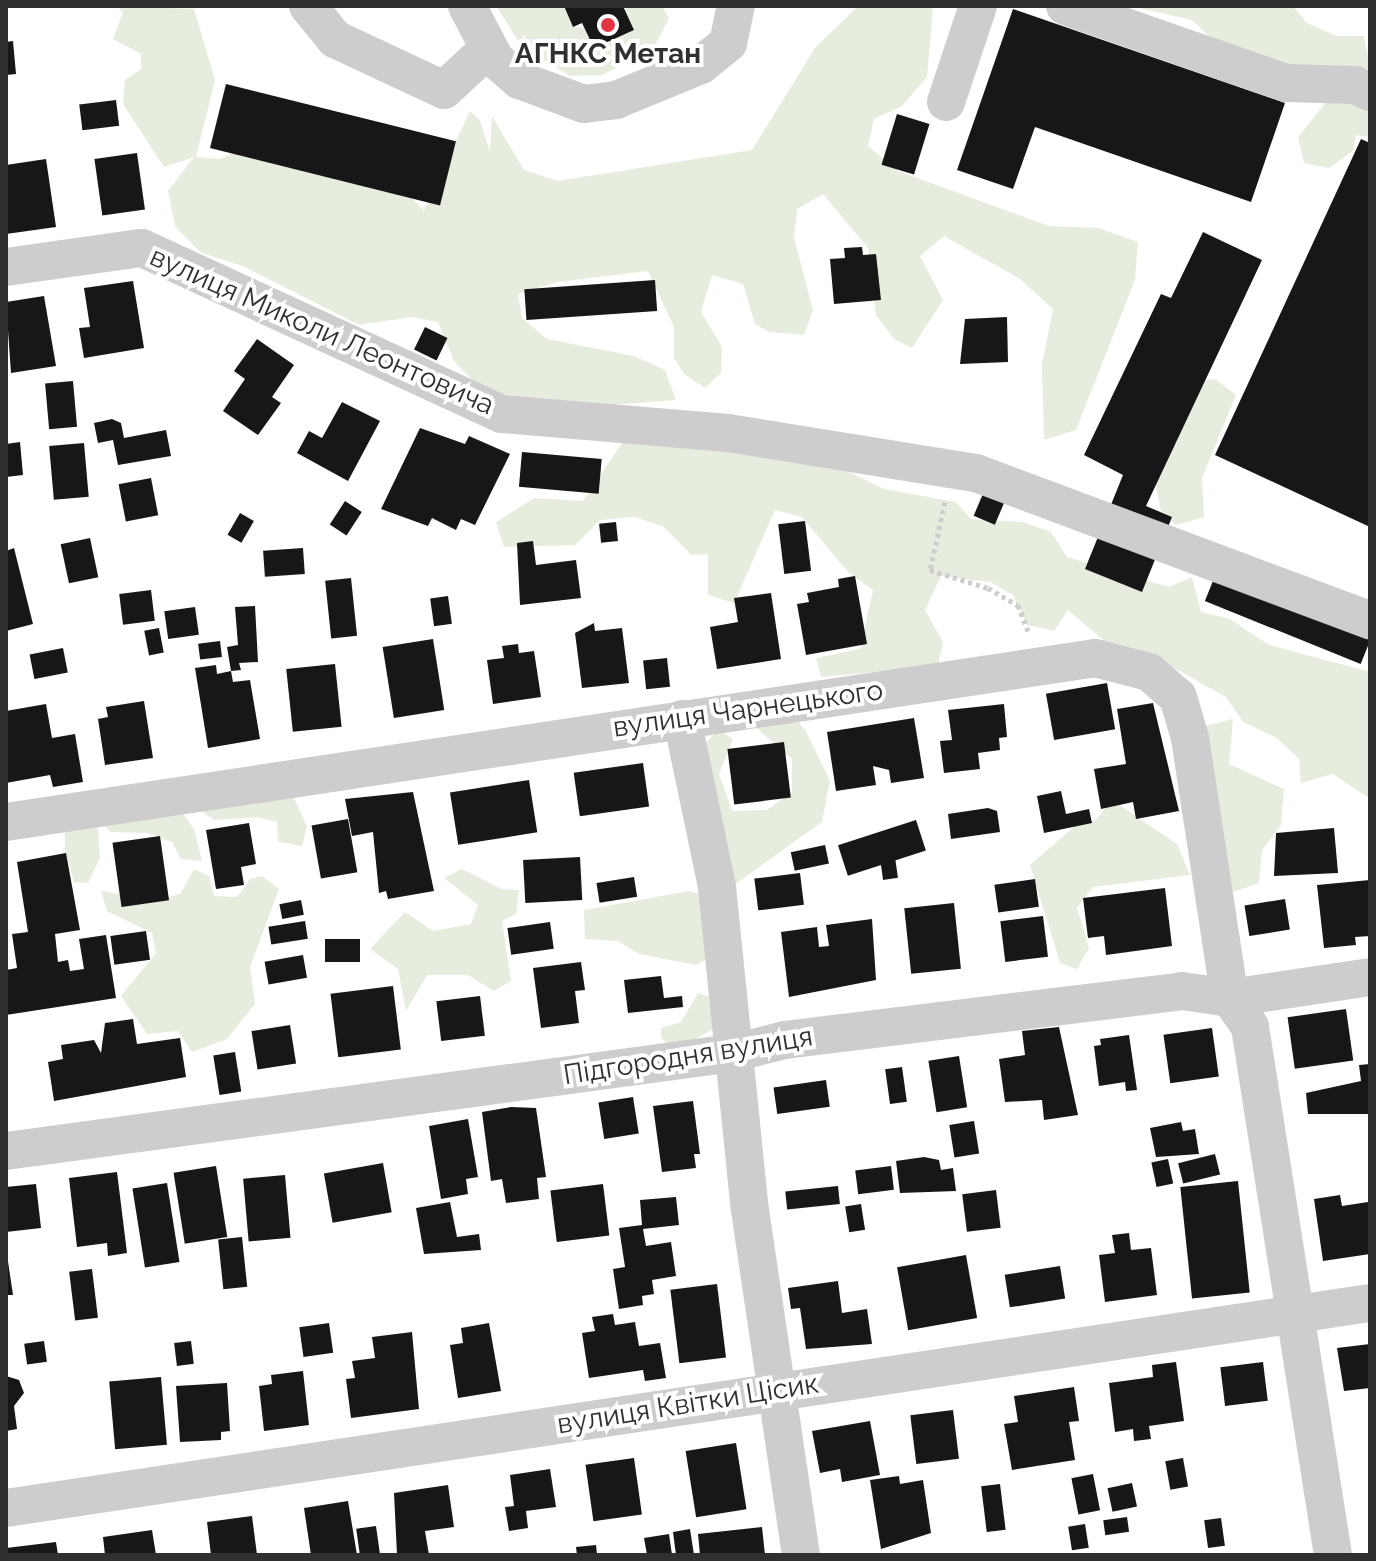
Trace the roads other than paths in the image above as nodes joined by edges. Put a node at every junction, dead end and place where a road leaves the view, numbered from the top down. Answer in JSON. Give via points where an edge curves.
{"nodes":[{"id":1,"x":308,"y":6,"type":"edge"},
{"id":2,"x":467,"y":6,"type":"edge"},
{"id":3,"x":736,"y":6,"type":"edge"},
{"id":4,"x":978,"y":6,"type":"edge"},
{"id":5,"x":1065,"y":6,"type":"edge"},
{"id":6,"x":488,"y":49,"type":"junction"},
{"id":7,"x":1370,"y":92,"type":"edge"},
{"id":8,"x":946,"y":102,"type":"dead end"},
{"id":9,"x":6,"y":267,"type":"edge"},
{"id":10,"x":1370,"y":620,"type":"edge"},
{"id":11,"x":682,"y":719,"type":"junction"},
{"id":12,"x":6,"y":822,"type":"edge"},
{"id":13,"x":1370,"y":977,"type":"edge"},
{"id":14,"x":1230,"y":998,"type":"junction"},
{"id":15,"x":733,"y":1053,"type":"junction"},
{"id":16,"x":6,"y":1151,"type":"edge"},
{"id":17,"x":1370,"y":1303,"type":"edge"},
{"id":18,"x":1295,"y":1315,"type":"junction"},
{"id":19,"x":781,"y":1389,"type":"junction"},
{"id":20,"x":6,"y":1508,"type":"edge"},
{"id":21,"x":801,"y":1555,"type":"edge"},
{"id":22,"x":1333,"y":1555,"type":"edge"}],
"edges":[{"from":1,"to":6,"type":"street","via":[[335,39],[444,90]]},
{"from":2,"to":6,"type":"street"},
{"from":3,"to":6,"type":"street","via":[[728,43],[701,65],[616,100],[584,104],[556,98],[519,80]]},
{"from":4,"to":8,"type":"street"},
{"from":5,"to":7,"type":"street","via":[[1286,83],[1355,85]]},
{"from":9,"to":10,"type":"street","name":"вулиця Миколи Леонтовича","via":[[142,248],[502,414],[639,424],[976,473]]},
{"from":11,"to":12,"type":"street","name":"вулиця Чарнецького"},
{"from":11,"to":14,"type":"street","name":"вулиця Чарнецького","via":[[1095,658],[1149,672],[1178,697],[1190,738]]},
{"from":11,"to":15,"type":"street","via":[[717,887]]},
{"from":13,"to":14,"type":"street","name":"Підгородня вулиця"},
{"from":14,"to":15,"type":"street","name":"Підгородня вулиця","via":[[1182,991],[785,1040]]},
{"from":14,"to":18,"type":"street","via":[[1250,1027]]},
{"from":15,"to":16,"type":"street","name":"Підгородня вулиця"},
{"from":15,"to":19,"type":"street","via":[[750,1210]]},
{"from":17,"to":18,"type":"street","name":"вулиця Квітки Цісик"},
{"from":18,"to":19,"type":"street","name":"вулиця Квітки Цісик"},
{"from":18,"to":22,"type":"street"},
{"from":19,"to":20,"type":"street","name":"вулиця Квітки Цісик"},
{"from":19,"to":21,"type":"street"}]}
